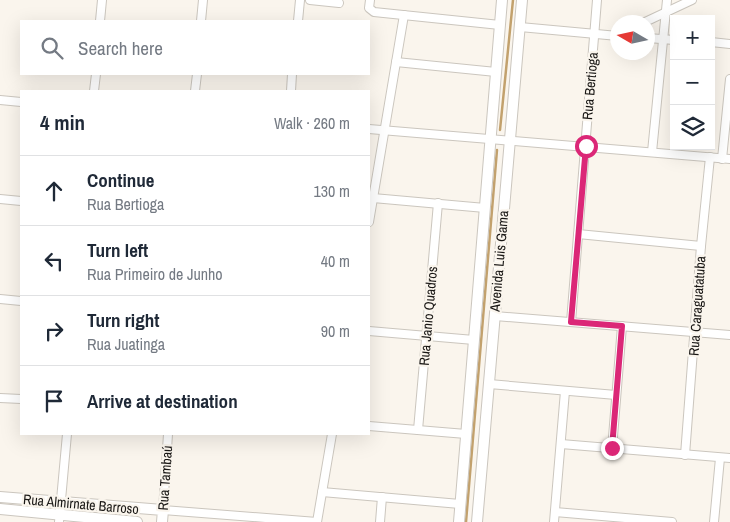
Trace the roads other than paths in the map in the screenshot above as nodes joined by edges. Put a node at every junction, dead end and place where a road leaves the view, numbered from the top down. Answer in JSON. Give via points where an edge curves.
{"nodes":[{"id":1,"x":102,"y":0,"type":"edge"},
{"id":2,"x":203,"y":0,"type":"edge"},
{"id":3,"x":300,"y":0,"type":"edge"},
{"id":4,"x":310,"y":0,"type":"edge"},
{"id":5,"x":370,"y":0,"type":"edge"},
{"id":6,"x":502,"y":0,"type":"edge"},
{"id":7,"x":522,"y":0,"type":"edge"},
{"id":8,"x":597,"y":0,"type":"edge"},
{"id":9,"x":666,"y":0,"type":"edge"},
{"id":10,"x":692,"y":0,"type":"edge"},
{"id":11,"x":339,"y":3,"type":"dead end"},
{"id":12,"x":665,"y":13,"type":"junction"},
{"id":13,"x":404,"y":15,"type":"junction"},
{"id":14,"x":655,"y":18,"type":"edge"},
{"id":15,"x":100,"y":20,"type":"edge"},
{"id":16,"x":201,"y":20,"type":"edge"},
{"id":17,"x":298,"y":20,"type":"edge"},
{"id":18,"x":500,"y":25,"type":"junction"},
{"id":19,"x":520,"y":27,"type":"junction"},
{"id":20,"x":595,"y":34,"type":"junction"},
{"id":21,"x":610,"y":35,"type":"edge"},
{"id":22,"x":655,"y":38,"type":"edge"},
{"id":23,"x":663,"y":39,"type":"junction"},
{"id":24,"x":670,"y":40,"type":"edge"},
{"id":25,"x":715,"y":42,"type":"edge"},
{"id":26,"x":730,"y":44,"type":"edge"},
{"id":27,"x":396,"y":62,"type":"junction"},
{"id":28,"x":496,"y":72,"type":"junction"},
{"id":29,"x":96,"y":75,"type":"edge"},
{"id":30,"x":197,"y":75,"type":"edge"},
{"id":31,"x":292,"y":75,"type":"edge"},
{"id":32,"x":730,"y":79,"type":"edge"},
{"id":33,"x":94,"y":90,"type":"edge"},
{"id":34,"x":195,"y":90,"type":"edge"},
{"id":35,"x":291,"y":90,"type":"edge"},
{"id":36,"x":0,"y":100,"type":"edge"},
{"id":37,"x":20,"y":102,"type":"edge"},
{"id":38,"x":370,"y":129,"type":"edge"},
{"id":39,"x":384,"y":130,"type":"junction"},
{"id":40,"x":490,"y":138,"type":"junction"},
{"id":41,"x":509,"y":140,"type":"junction"},
{"id":42,"x":586,"y":146,"type":"junction"},
{"id":43,"x":652,"y":152,"type":"junction"},
{"id":44,"x":710,"y":157,"type":"junction"},
{"id":45,"x":726,"y":159,"type":"edge"},
{"id":46,"x":373,"y":198,"type":"junction"},
{"id":47,"x":0,"y":199,"type":"edge"},
{"id":48,"x":20,"y":201,"type":"edge"},
{"id":49,"x":438,"y":203,"type":"junction"},
{"id":50,"x":485,"y":208,"type":"junction"},
{"id":51,"x":370,"y":216,"type":"edge"},
{"id":52,"x":578,"y":234,"type":"junction"},
{"id":53,"x":702,"y":246,"type":"junction"},
{"id":54,"x":0,"y":299,"type":"edge"},
{"id":55,"x":20,"y":301,"type":"edge"},
{"id":56,"x":494,"y":316,"type":"junction"},
{"id":57,"x":571,"y":322,"type":"junction"},
{"id":58,"x":622,"y":326,"type":"junction"},
{"id":59,"x":370,"y":331,"type":"edge"},
{"id":60,"x":695,"y":332,"type":"junction"},
{"id":61,"x":730,"y":335,"type":"edge"},
{"id":62,"x":426,"y":336,"type":"junction"},
{"id":63,"x":474,"y":340,"type":"junction"},
{"id":64,"x":489,"y":384,"type":"junction"},
{"id":65,"x":565,"y":390,"type":"junction"},
{"id":66,"x":616,"y":395,"type":"junction"},
{"id":67,"x":0,"y":398,"type":"edge"},
{"id":68,"x":20,"y":399,"type":"edge"},
{"id":69,"x":370,"y":426,"type":"edge"},
{"id":70,"x":418,"y":430,"type":"junction"},
{"id":71,"x":466,"y":434,"type":"junction"},
{"id":72,"x":67,"y":435,"type":"edge"},
{"id":73,"x":168,"y":435,"type":"edge"},
{"id":74,"x":332,"y":435,"type":"edge"},
{"id":75,"x":561,"y":444,"type":"junction"},
{"id":76,"x":612,"y":448,"type":"junction"},
{"id":77,"x":685,"y":455,"type":"junction"},
{"id":78,"x":720,"y":458,"type":"junction"},
{"id":79,"x":730,"y":458,"type":"edge"},
{"id":80,"x":322,"y":492,"type":"junction"},
{"id":81,"x":0,"y":497,"type":"edge"},
{"id":82,"x":382,"y":497,"type":"junction"},
{"id":83,"x":61,"y":502,"type":"junction"},
{"id":84,"x":460,"y":504,"type":"junction"},
{"id":85,"x":0,"y":509,"type":"edge"},
{"id":86,"x":163,"y":510,"type":"junction"},
{"id":87,"x":555,"y":512,"type":"junction"},
{"id":88,"x":59,"y":518,"type":"edge"},
{"id":89,"x":244,"y":520,"type":"edge"},
{"id":90,"x":137,"y":522,"type":"edge"},
{"id":91,"x":162,"y":522,"type":"edge"},
{"id":92,"x":317,"y":522,"type":"edge"},
{"id":93,"x":380,"y":522,"type":"edge"},
{"id":94,"x":458,"y":522,"type":"edge"},
{"id":95,"x":477,"y":522,"type":"edge"},
{"id":96,"x":554,"y":522,"type":"edge"},
{"id":97,"x":672,"y":522,"type":"edge"},
{"id":98,"x":714,"y":522,"type":"edge"}],
"edges":[{"from":1,"to":15,"type":"street"},
{"from":2,"to":16,"type":"street"},
{"from":3,"to":17,"type":"street"},
{"from":4,"to":11,"type":"street"},
{"from":5,"to":13,"type":"street","via":[[370,10],[374,12]]},
{"from":6,"to":18,"type":"street","name":"Avenida Luis Gama"},
{"from":7,"to":19,"type":"street","name":"Avenida Luis Gama"},
{"from":8,"to":20,"type":"street","name":"Rua Bertioga"},
{"from":9,"to":12,"type":"street"},
{"from":10,"to":12,"type":"street"},
{"from":12,"to":14,"type":"street"},
{"from":12,"to":23,"type":"street"},
{"from":13,"to":18,"type":"street"},
{"from":13,"to":27,"type":"street"},
{"from":18,"to":28,"type":"street","name":"Avenida Luis Gama"},
{"from":19,"to":20,"type":"street"},
{"from":19,"to":41,"type":"street","name":"Avenida Luis Gama"},
{"from":20,"to":21,"type":"street"},
{"from":20,"to":42,"type":"street","name":"Rua Bertioga"},
{"from":22,"to":23,"type":"street"},
{"from":23,"to":24,"type":"street"},
{"from":23,"to":43,"type":"street"},
{"from":25,"to":26,"type":"street"},
{"from":27,"to":28,"type":"street"},
{"from":27,"to":39,"type":"street"},
{"from":28,"to":40,"type":"street","name":"Avenida Luis Gama"},
{"from":29,"to":33,"type":"street"},
{"from":30,"to":34,"type":"street"},
{"from":31,"to":35,"type":"street"},
{"from":32,"to":45,"type":"street"},
{"from":36,"to":37,"type":"street"},
{"from":38,"to":39,"type":"street"},
{"from":39,"to":40,"type":"street"},
{"from":39,"to":46,"type":"street"},
{"from":40,"to":41,"type":"street"},
{"from":40,"to":50,"type":"street","name":"Avenida Luis Gama"},
{"from":41,"to":42,"type":"street"},
{"from":41,"to":56,"type":"street","name":"Avenida Luis Gama"},
{"from":42,"to":43,"type":"street"},
{"from":42,"to":52,"type":"street","name":"Rua Bertioga"},
{"from":43,"to":44,"type":"street"},
{"from":44,"to":45,"type":"street"},
{"from":44,"to":53,"type":"street","name":"Rua Caraguatatuba"},
{"from":46,"to":49,"type":"street"},
{"from":46,"to":51,"type":"street"},
{"from":47,"to":48,"type":"street"},
{"from":49,"to":50,"type":"street"},
{"from":49,"to":62,"type":"street","name":"Rua Janio Quadros"},
{"from":50,"to":63,"type":"street","name":"Avenida Luis Gama"},
{"from":52,"to":53,"type":"street"},
{"from":52,"to":57,"type":"street","name":"Rua Bertioga"},
{"from":53,"to":60,"type":"street","name":"Rua Caraguatatuba"},
{"from":54,"to":55,"type":"street"},
{"from":56,"to":57,"type":"street"},
{"from":56,"to":64,"type":"street","name":"Avenida Luis Gama"},
{"from":57,"to":58,"type":"street"},
{"from":58,"to":60,"type":"street"},
{"from":58,"to":66,"type":"street"},
{"from":59,"to":62,"type":"street"},
{"from":60,"to":61,"type":"street"},
{"from":60,"to":77,"type":"street","name":"Rua Caraguatatuba"},
{"from":62,"to":63,"type":"street"},
{"from":62,"to":70,"type":"street","name":"Rua Janio Quadros"},
{"from":63,"to":71,"type":"street","name":"Avenida Luis Gama"},
{"from":64,"to":65,"type":"street"},
{"from":64,"to":95,"type":"street","name":"Avenida Luis Gama"},
{"from":65,"to":66,"type":"street"},
{"from":65,"to":75,"type":"street"},
{"from":66,"to":76,"type":"street"},
{"from":67,"to":68,"type":"street"},
{"from":69,"to":70,"type":"street"},
{"from":70,"to":71,"type":"street"},
{"from":71,"to":84,"type":"street","name":"Avenida Luis Gama"},
{"from":72,"to":83,"type":"street"},
{"from":73,"to":86,"type":"street","name":"Rua Tambaú"},
{"from":74,"to":80,"type":"street"},
{"from":75,"to":76,"type":"street"},
{"from":75,"to":87,"type":"street"},
{"from":76,"to":77,"type":"street"},
{"from":77,"to":78,"type":"street"},
{"from":78,"to":79,"type":"street"},
{"from":78,"to":98,"type":"street"},
{"from":80,"to":82,"type":"street"},
{"from":80,"to":92,"type":"street"},
{"from":81,"to":83,"type":"street","name":"Rua Almirnate Barroso"},
{"from":82,"to":84,"type":"street"},
{"from":82,"to":93,"type":"street"},
{"from":83,"to":86,"type":"street","name":"Rua Almirnate Barroso"},
{"from":83,"to":88,"type":"street"},
{"from":84,"to":94,"type":"street","name":"Avenida Luis Gama"},
{"from":85,"to":88,"type":"street","name":"Rua Almirnate Barroso"},
{"from":86,"to":89,"type":"street"},
{"from":86,"to":91,"type":"street","name":"Rua Tambaú"},
{"from":87,"to":96,"type":"street"},
{"from":87,"to":97,"type":"street"},
{"from":88,"to":90,"type":"street","name":"Rua Almirnate Barroso"},
{"from":89,"to":92,"type":"street"}]}
